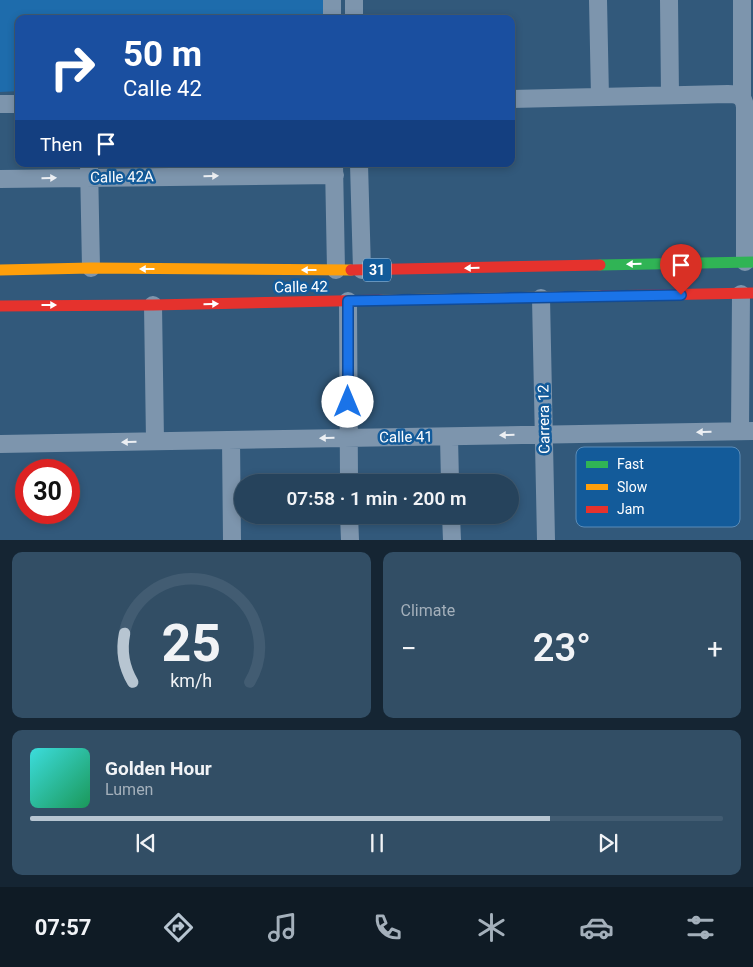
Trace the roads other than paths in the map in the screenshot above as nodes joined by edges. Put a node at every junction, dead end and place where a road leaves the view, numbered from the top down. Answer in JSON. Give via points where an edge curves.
{"nodes":[{"id":1,"x":332,"y":0,"type":"edge"},
{"id":2,"x":354,"y":0,"type":"edge"},
{"id":3,"x":598,"y":0,"type":"edge"},
{"id":4,"x":669,"y":0,"type":"edge"},
{"id":5,"x":742,"y":0,"type":"edge"},
{"id":6,"x":332,"y":15,"type":"edge"},
{"id":7,"x":354,"y":15,"type":"edge"},
{"id":8,"x":670,"y":95,"type":"junction"},
{"id":9,"x":735,"y":96,"type":"junction"},
{"id":10,"x":600,"y":97,"type":"junction"},
{"id":11,"x":515,"y":99,"type":"edge"},
{"id":12,"x":0,"y":104,"type":"edge"},
{"id":13,"x":15,"y":104,"type":"edge"},
{"id":14,"x":359,"y":167,"type":"edge"},
{"id":15,"x":335,"y":169,"type":"edge"},
{"id":16,"x":89,"y":171,"type":"edge"},
{"id":17,"x":0,"y":179,"type":"edge"},
{"id":18,"x":749,"y":262,"type":"edge"},
{"id":19,"x":91,"y":268,"type":"junction"},
{"id":20,"x":0,"y":270,"type":"edge"},
{"id":21,"x":336,"y":270,"type":"junction"},
{"id":22,"x":362,"y":270,"type":"junction"},
{"id":23,"x":747,"y":294,"type":"edge"},
{"id":24,"x":541,"y":298,"type":"junction"},
{"id":25,"x":348,"y":301,"type":"junction"},
{"id":26,"x":153,"y":305,"type":"junction"},
{"id":27,"x":0,"y":306,"type":"edge"},
{"id":28,"x":747,"y":431,"type":"edge"},
{"id":29,"x":544,"y":435,"type":"junction"},
{"id":30,"x":449,"y":436,"type":"junction"},
{"id":31,"x":348,"y":438,"type":"junction"},
{"id":32,"x":231,"y":440,"type":"junction"},
{"id":33,"x":155,"y":441,"type":"junction"},
{"id":34,"x":0,"y":444,"type":"edge"},
{"id":35,"x":349,"y":474,"type":"edge"},
{"id":36,"x":450,"y":474,"type":"edge"},
{"id":37,"x":349,"y":524,"type":"edge"},
{"id":38,"x":451,"y":524,"type":"edge"},
{"id":39,"x":232,"y":540,"type":"edge"},
{"id":40,"x":350,"y":540,"type":"edge"},
{"id":41,"x":452,"y":540,"type":"edge"},
{"id":42,"x":546,"y":540,"type":"edge"}],
"edges":[{"from":1,"to":6,"type":"street"},
{"from":2,"to":7,"type":"street"},
{"from":3,"to":10,"type":"street"},
{"from":4,"to":8,"type":"street"},
{"from":5,"to":9,"type":"street"},
{"from":8,"to":9,"type":"street"},
{"from":8,"to":10,"type":"street"},
{"from":9,"to":18,"type":"street","via":[[744,102],[745,107]]},
{"from":10,"to":11,"type":"street"},
{"from":12,"to":13,"type":"street"},
{"from":14,"to":22,"type":"street"},
{"from":16,"to":15,"type":"street","name":"Calle 42A","one_way":true},
{"from":15,"to":21,"type":"street"},
{"from":17,"to":16,"type":"street","name":"Calle 42A","one_way":true},
{"from":16,"to":19,"type":"street"},
{"from":18,"to":22,"type":"main road","name":"Calle 42","number":"31","one_way":true},
{"from":19,"to":20,"type":"main road","name":"Calle 42","number":"31"},
{"from":21,"to":19,"type":"main road","name":"Calle 42","number":"31","one_way":true},
{"from":21,"to":22,"type":"main road","name":"Calle 42","number":"31"},
{"from":23,"to":24,"type":"main road","name":"Calle 42","number":"31"},
{"from":23,"to":28,"type":"street"},
{"from":24,"to":25,"type":"main road","name":"Calle 42","number":"31"},
{"from":24,"to":29,"type":"street","name":"Carrera 12"},
{"from":26,"to":25,"type":"main road","name":"Calle 42","number":"31","one_way":true},
{"from":25,"to":31,"type":"street"},
{"from":27,"to":26,"type":"main road","name":"Calle 42","number":"31","one_way":true},
{"from":26,"to":33,"type":"street"},
{"from":28,"to":29,"type":"street","name":"Calle 41","one_way":true},
{"from":29,"to":30,"type":"street","name":"Calle 41","one_way":true},
{"from":29,"to":42,"type":"street","name":"Carrera 12"},
{"from":30,"to":31,"type":"street","name":"Calle 41"},
{"from":30,"to":36,"type":"street"},
{"from":31,"to":32,"type":"street","name":"Calle 41","one_way":true},
{"from":31,"to":35,"type":"street"},
{"from":32,"to":33,"type":"street","name":"Calle 41"},
{"from":32,"to":39,"type":"street"},
{"from":33,"to":34,"type":"street","name":"Calle 41","one_way":true},
{"from":37,"to":40,"type":"street"},
{"from":38,"to":41,"type":"street"}]}
